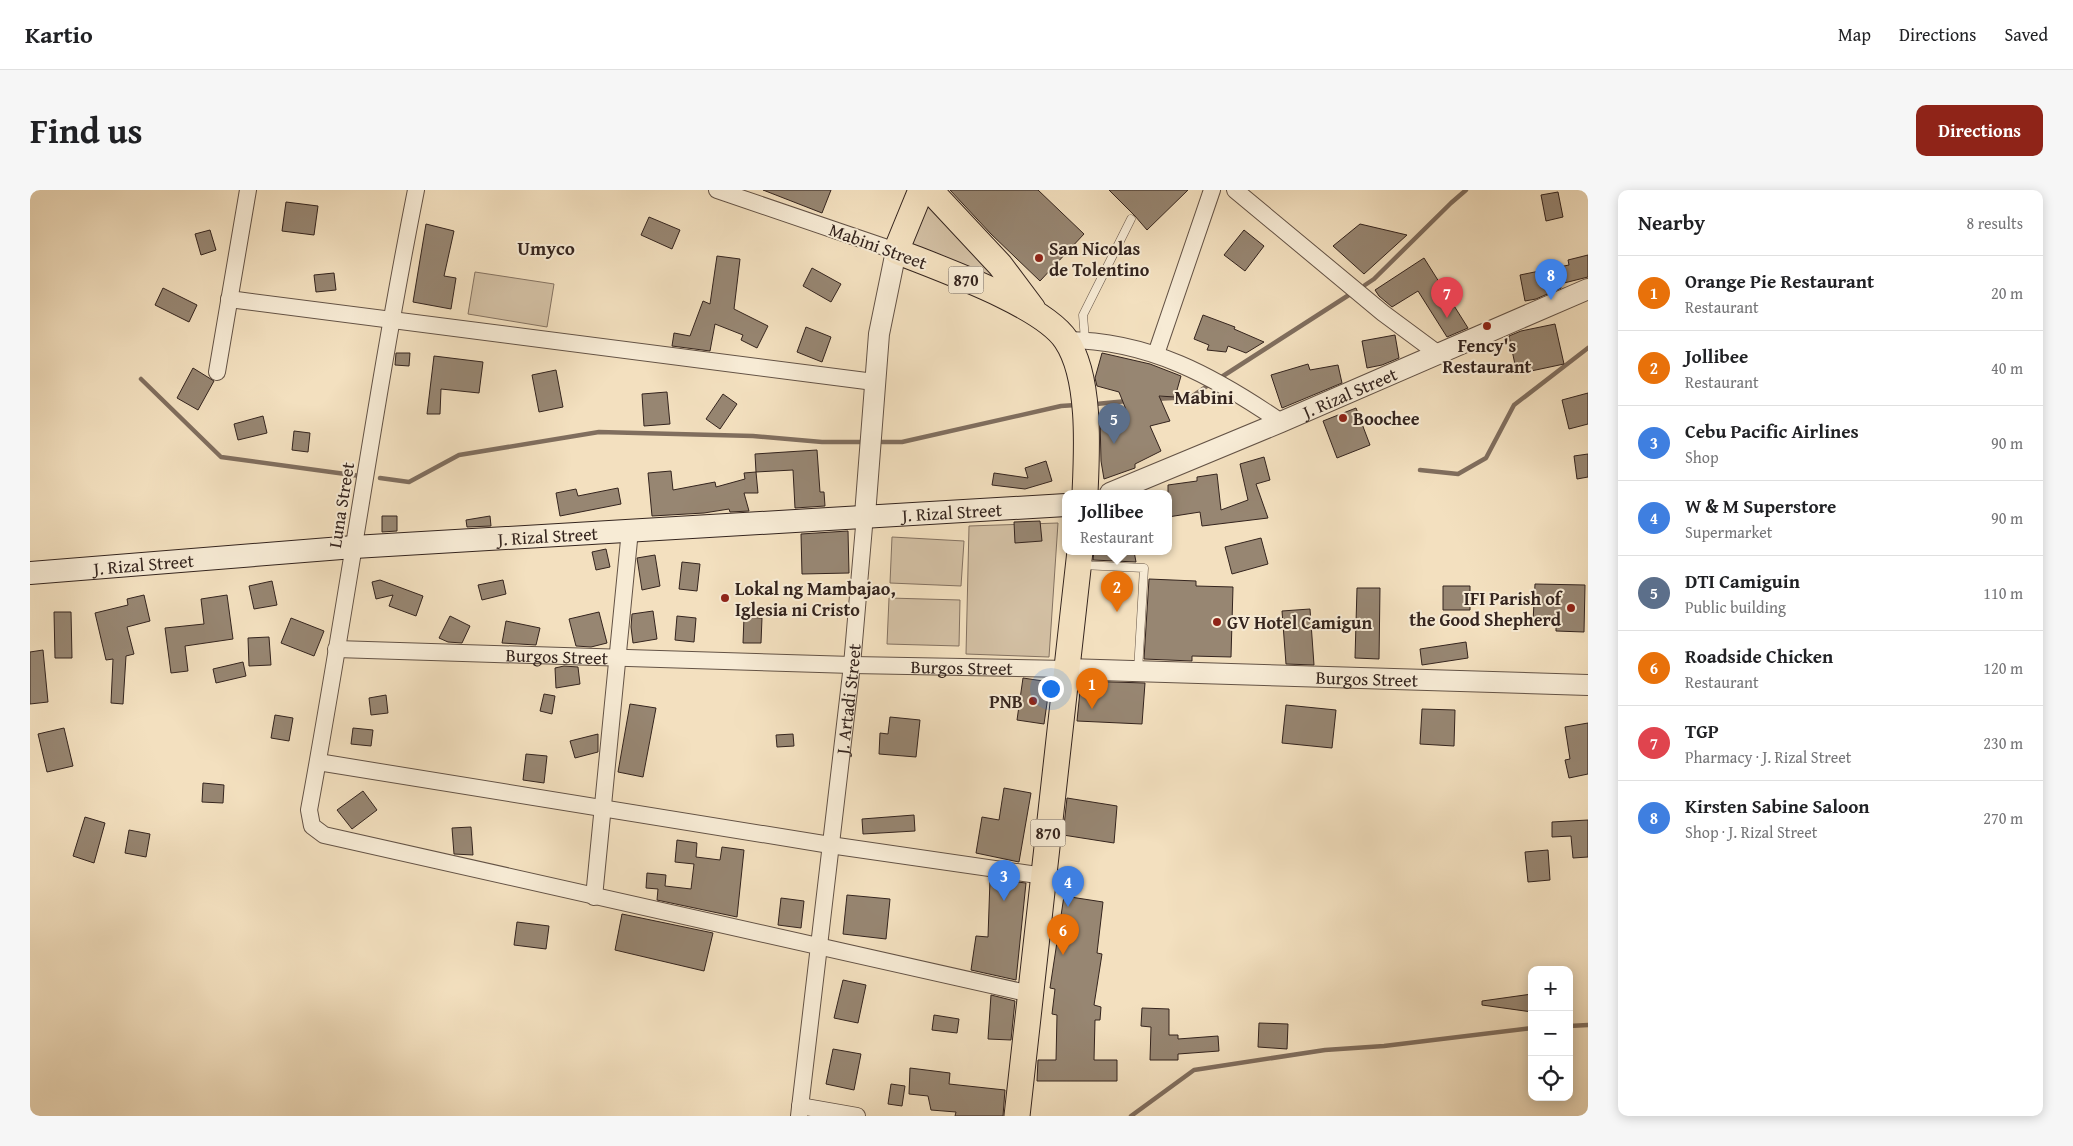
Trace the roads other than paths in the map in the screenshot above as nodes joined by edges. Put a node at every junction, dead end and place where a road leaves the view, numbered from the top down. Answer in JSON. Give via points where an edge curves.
{"nodes":[{"id":1,"x":248,"y":190,"type":"edge"},
{"id":2,"x":416,"y":190,"type":"edge"},
{"id":3,"x":717,"y":190,"type":"edge"},
{"id":4,"x":921,"y":190,"type":"edge"},
{"id":5,"x":930,"y":190,"type":"edge"},
{"id":6,"x":1212,"y":190,"type":"edge"},
{"id":7,"x":1235,"y":190,"type":"edge"},
{"id":8,"x":1131,"y":219,"type":"dead end"},
{"id":9,"x":896,"y":251,"type":"junction"},
{"id":10,"x":1588,"y":289,"type":"edge"},
{"id":11,"x":229,"y":299,"type":"junction"},
{"id":12,"x":1035,"y":312,"type":"junction"},
{"id":13,"x":390,"y":320,"type":"junction"},
{"id":14,"x":1076,"y":340,"type":"junction"},
{"id":15,"x":1436,"y":353,"type":"junction"},
{"id":16,"x":1156,"y":354,"type":"junction"},
{"id":17,"x":217,"y":372,"type":"dead end"},
{"id":18,"x":874,"y":382,"type":"junction"},
{"id":19,"x":1281,"y":422,"type":"junction"},
{"id":20,"x":1085,"y":490,"type":"edge"},
{"id":21,"x":1117,"y":490,"type":"edge"},
{"id":22,"x":1062,"y":505,"type":"edge"},
{"id":23,"x":865,"y":516,"type":"junction"},
{"id":24,"x":630,"y":530,"type":"junction"},
{"id":25,"x":354,"y":547,"type":"junction"},
{"id":26,"x":1079,"y":558,"type":"edge"},
{"id":27,"x":30,"y":573,"type":"edge"},
{"id":28,"x":336,"y":649,"type":"junction"},
{"id":29,"x":617,"y":658,"type":"junction"},
{"id":30,"x":852,"y":665,"type":"junction"},
{"id":31,"x":1067,"y":669,"type":"junction"},
{"id":32,"x":1138,"y":671,"type":"junction"},
{"id":33,"x":1588,"y":685,"type":"edge"},
{"id":34,"x":318,"y":762,"type":"junction"},
{"id":35,"x":602,"y":808,"type":"junction"},
{"id":36,"x":830,"y":845,"type":"junction"},
{"id":37,"x":1044,"y":876,"type":"junction"},
{"id":38,"x":594,"y":897,"type":"junction"},
{"id":39,"x":818,"y":948,"type":"junction"},
{"id":40,"x":1031,"y":994,"type":"junction"},
{"id":41,"x":799,"y":1111,"type":"edge"},
{"id":42,"x":857,"y":1116,"type":"edge"},
{"id":43,"x":1017,"y":1116,"type":"edge"}],
"edges":[{"from":1,"to":11,"type":"street"},
{"from":2,"to":13,"type":"street","name":"Luna Street"},
{"from":3,"to":9,"type":"street","name":"Mabini Street"},
{"from":4,"to":9,"type":"main road"},
{"from":5,"to":12,"type":"main road","name":"Mabini Street","via":[[1000,265]]},
{"from":6,"to":16,"type":"street"},
{"from":7,"to":15,"type":"street"},
{"from":8,"to":14,"type":"lane","via":[[1083,315]]},
{"from":9,"to":12,"type":"main road","name":"Mabini Street","number":"870"},
{"from":9,"to":18,"type":"street","name":"J. Artadi Street","via":[[879,334]]},
{"from":10,"to":15,"type":"street","name":"J. Rizal Street"},
{"from":11,"to":13,"type":"street"},
{"from":11,"to":17,"type":"street"},
{"from":12,"to":14,"type":"main road","name":"Mabini Street","number":"870"},
{"from":13,"to":18,"type":"street"},
{"from":13,"to":25,"type":"street","name":"Luna Street"},
{"from":14,"to":16,"type":"street"},
{"from":14,"to":20,"type":"main road","number":"870","via":[[1086,433]]},
{"from":15,"to":19,"type":"street","name":"J. Rizal Street"},
{"from":16,"to":19,"type":"street","via":[[1228,386]]},
{"from":18,"to":23,"type":"street","name":"J. Artadi Street"},
{"from":19,"to":21,"type":"street","name":"J. Rizal Street"},
{"from":22,"to":23,"type":"main road","name":"J. Rizal Street"},
{"from":23,"to":24,"type":"main road","name":"J. Rizal Street"},
{"from":23,"to":30,"type":"street","name":"J. Artadi Street"},
{"from":24,"to":25,"type":"main road","name":"J. Rizal Street"},
{"from":24,"to":29,"type":"street"},
{"from":25,"to":27,"type":"main road","name":"J. Rizal Street"},
{"from":25,"to":28,"type":"street","name":"Luna Street"},
{"from":26,"to":31,"type":"main road","number":"870"},
{"from":26,"to":32,"type":"lane","via":[[1144,568]]},
{"from":28,"to":29,"type":"street","name":"Burgos Street"},
{"from":28,"to":34,"type":"street","name":"Luna Street"},
{"from":29,"to":30,"type":"street","name":"Burgos Street"},
{"from":29,"to":35,"type":"street"},
{"from":30,"to":31,"type":"street","name":"Burgos Street"},
{"from":30,"to":36,"type":"street","name":"J. Artadi Street"},
{"from":31,"to":32,"type":"street","name":"Burgos Street"},
{"from":31,"to":37,"type":"main road","number":"870"},
{"from":32,"to":33,"type":"street","name":"Burgos Street"},
{"from":34,"to":35,"type":"street"},
{"from":34,"to":38,"type":"street","name":"Luna Street","via":[[309,810],[312,826],[324,835]]},
{"from":35,"to":36,"type":"street"},
{"from":35,"to":38,"type":"street"},
{"from":36,"to":37,"type":"street"},
{"from":36,"to":39,"type":"street","name":"J. Artadi Street"},
{"from":37,"to":40,"type":"main road","number":"870"},
{"from":38,"to":39,"type":"street"},
{"from":39,"to":40,"type":"street"},
{"from":39,"to":41,"type":"street","name":"J. Artadi Street"},
{"from":40,"to":43,"type":"main road","number":"870"},
{"from":41,"to":42,"type":"street"}]}
